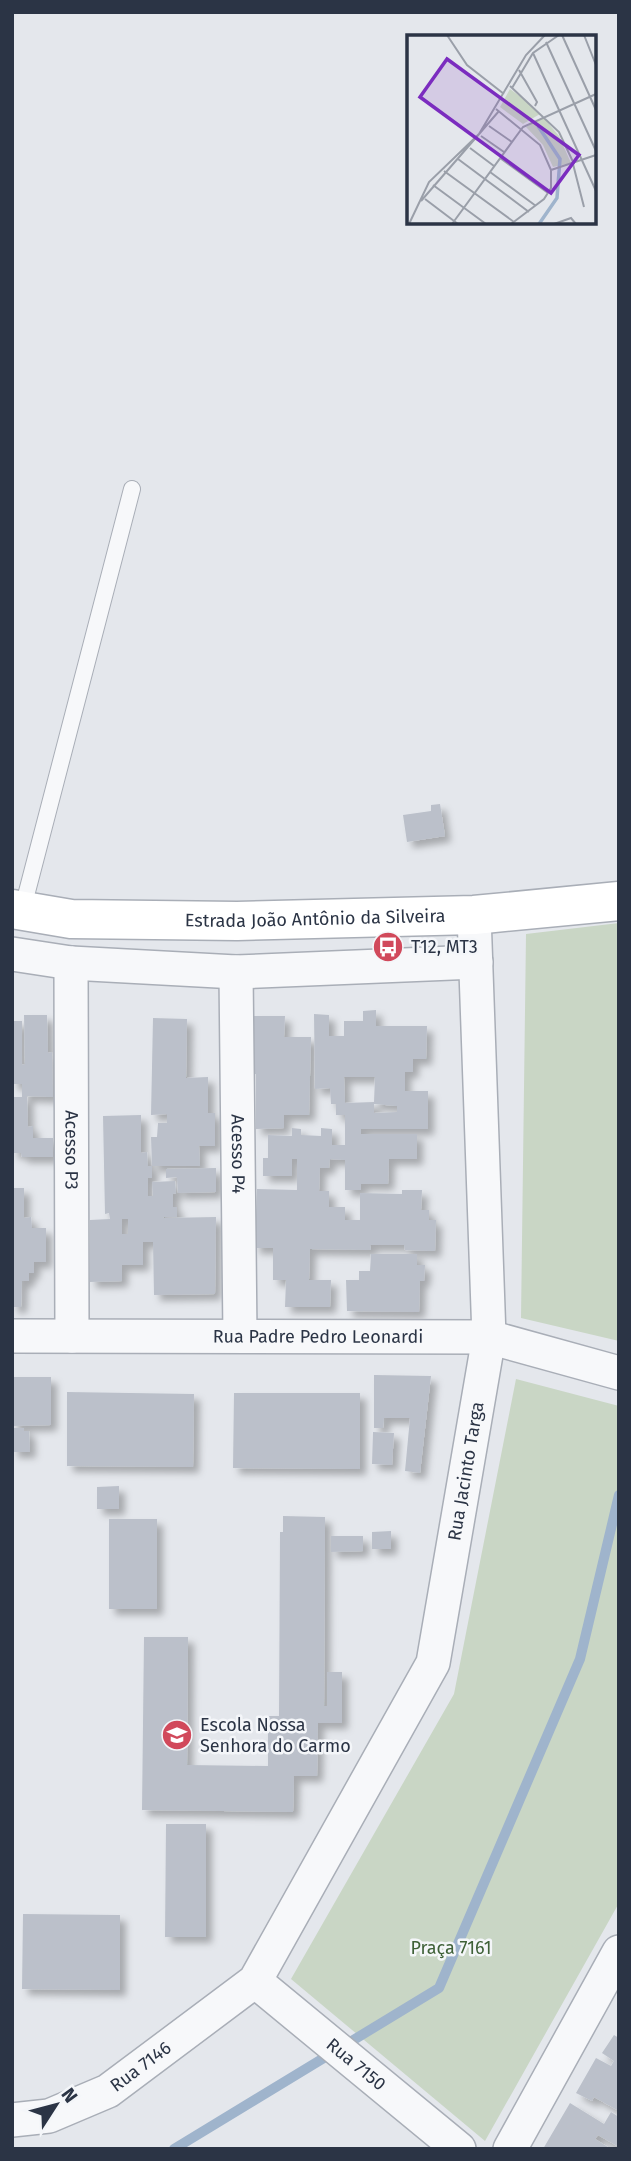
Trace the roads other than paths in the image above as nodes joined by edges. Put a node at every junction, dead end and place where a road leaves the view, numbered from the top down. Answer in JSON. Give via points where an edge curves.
{"nodes":[{"id":1,"x":132,"y":489,"type":"dead end"},
{"id":2,"x":619,"y":901,"type":"edge"},
{"id":3,"x":17,"y":910,"type":"edge"},
{"id":4,"x":474,"y":915,"type":"junction"},
{"id":5,"x":12,"y":954,"type":"edge"},
{"id":6,"x":476,"y":962,"type":"junction"},
{"id":7,"x":71,"y":963,"type":"junction"},
{"id":8,"x":236,"y":972,"type":"junction"},
{"id":9,"x":12,"y":1336,"type":"edge"},
{"id":10,"x":72,"y":1336,"type":"junction"},
{"id":11,"x":240,"y":1336,"type":"junction"},
{"id":12,"x":489,"y":1337,"type":"junction"},
{"id":13,"x":619,"y":1373,"type":"edge"},
{"id":14,"x":619,"y":1952,"type":"edge"},
{"id":15,"x":255,"y":1981,"type":"junction"},
{"id":16,"x":12,"y":2120,"type":"edge"},
{"id":17,"x":459,"y":2149,"type":"edge"},
{"id":18,"x":510,"y":2149,"type":"edge"}],
"edges":[{"from":1,"to":3,"type":"lane"},
{"from":2,"to":4,"type":"main road","name":"Estrada João Antônio da Silveira"},
{"from":3,"to":4,"type":"main road","name":"Estrada João Antônio da Silveira","via":[[71,919],[236,921]]},
{"from":4,"to":6,"type":"street","name":"Rua Jacinto Targa"},
{"from":5,"to":7,"type":"street"},
{"from":6,"to":8,"type":"street"},
{"from":6,"to":12,"type":"street","name":"Rua Jacinto Targa"},
{"from":7,"to":8,"type":"street"},
{"from":7,"to":10,"type":"street","name":"Acesso P3"},
{"from":8,"to":11,"type":"street","name":"Acesso P4"},
{"from":9,"to":10,"type":"street","name":"Rua Padre Pedro Leonardi"},
{"from":10,"to":11,"type":"street","name":"Rua Padre Pedro Leonardi"},
{"from":11,"to":12,"type":"street","name":"Rua Padre Pedro Leonardi"},
{"from":12,"to":13,"type":"street","name":"Rua Padre Pedro Leonardi"},
{"from":12,"to":15,"type":"street","name":"Rua Jacinto Targa","via":[[433,1663]]},
{"from":14,"to":18,"type":"street"},
{"from":15,"to":16,"type":"street","name":"Rua 7146","via":[[108,2091],[49,2116]]},
{"from":15,"to":17,"type":"street","name":"Rua 7150"}]}
